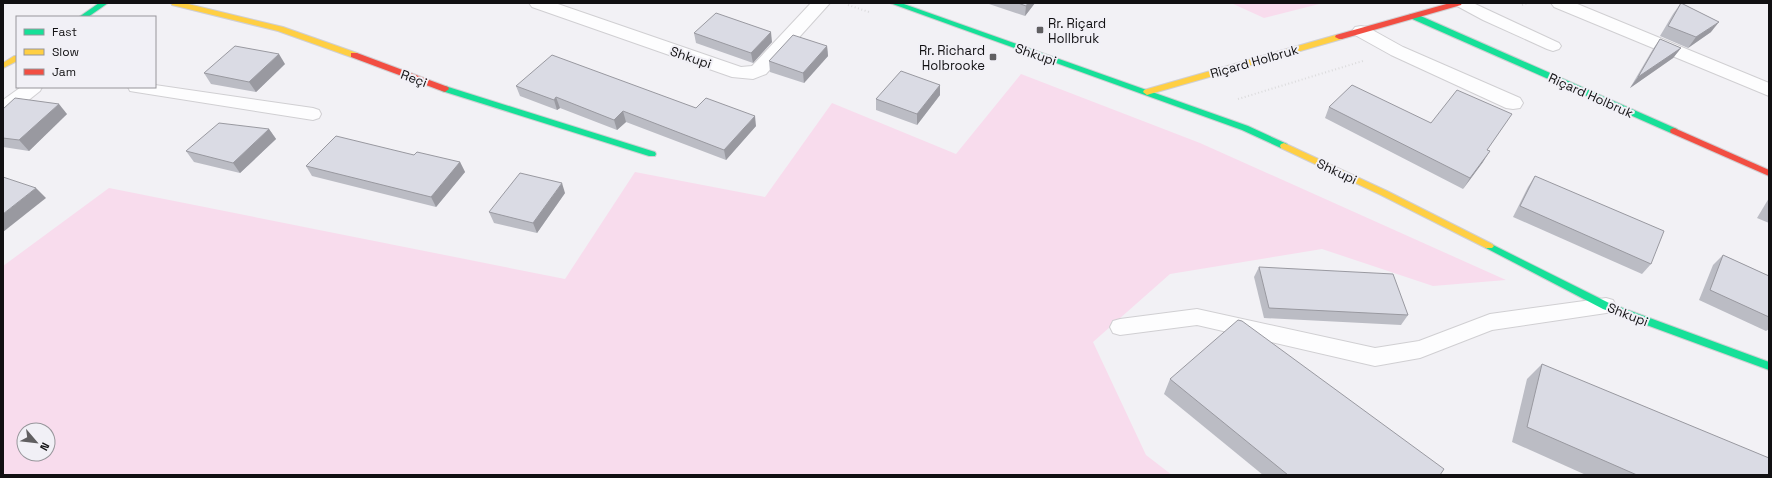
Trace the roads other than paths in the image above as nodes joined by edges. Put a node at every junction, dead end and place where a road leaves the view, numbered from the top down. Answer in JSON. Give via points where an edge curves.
{"nodes":[{"id":1,"x":104,"y":3,"type":"edge"},
{"id":2,"x":175,"y":3,"type":"edge"},
{"id":3,"x":538,"y":3,"type":"edge"},
{"id":4,"x":821,"y":3,"type":"edge"},
{"id":5,"x":894,"y":3,"type":"edge"},
{"id":6,"x":1458,"y":3,"type":"edge"},
{"id":7,"x":1462,"y":3,"type":"edge"},
{"id":8,"x":1560,"y":3,"type":"edge"},
{"id":9,"x":84,"y":16,"type":"edge"},
{"id":10,"x":1413,"y":16,"type":"junction"},
{"id":11,"x":1361,"y":31,"type":"junction"},
{"id":12,"x":1553,"y":46,"type":"dead end"},
{"id":13,"x":16,"y":59,"type":"edge"},
{"id":14,"x":3,"y":66,"type":"edge"},
{"id":15,"x":32,"y":88,"type":"edge"},
{"id":16,"x":143,"y":88,"type":"edge"},
{"id":17,"x":1769,"y":90,"type":"edge"},
{"id":18,"x":1147,"y":92,"type":"junction"},
{"id":19,"x":1513,"y":103,"type":"dead end"},
{"id":20,"x":3,"y":110,"type":"edge"},
{"id":21,"x":313,"y":114,"type":"dead end"},
{"id":22,"x":652,"y":154,"type":"dead end"},
{"id":23,"x":1769,"y":173,"type":"edge"},
{"id":24,"x":1606,"y":306,"type":"junction"},
{"id":25,"x":1120,"y":327,"type":"dead end"},
{"id":26,"x":1769,"y":366,"type":"edge"}],
"edges":[{"from":1,"to":9,"type":"street"},
{"from":2,"to":22,"type":"street","name":"Reçi","via":[[280,30],[466,97]]},
{"from":3,"to":4,"type":"street","name":"Shkupi","via":[[746,74],[759,70]]},
{"from":5,"to":18,"type":"street","name":"Shkupi"},
{"from":6,"to":10,"type":"street","name":"Riçard Holbruk"},
{"from":7,"to":12,"type":"lane"},
{"from":8,"to":17,"type":"street"},
{"from":10,"to":11,"type":"street","name":"Riçard Holbruk"},
{"from":10,"to":23,"type":"street","name":"Riçard Holbruk"},
{"from":11,"to":18,"type":"street","name":"Riçard Holbruk"},
{"from":11,"to":19,"type":"street","via":[[1397,51]]},
{"from":13,"to":14,"type":"street"},
{"from":15,"to":20,"type":"street"},
{"from":16,"to":21,"type":"lane"},
{"from":18,"to":24,"type":"street","name":"Shkupi","via":[[1245,128],[1302,154]]},
{"from":24,"to":25,"type":"lane","via":[[1490,322],[1420,349],[1375,357],[1197,317]]},
{"from":24,"to":26,"type":"street","name":"Shkupi"}]}
